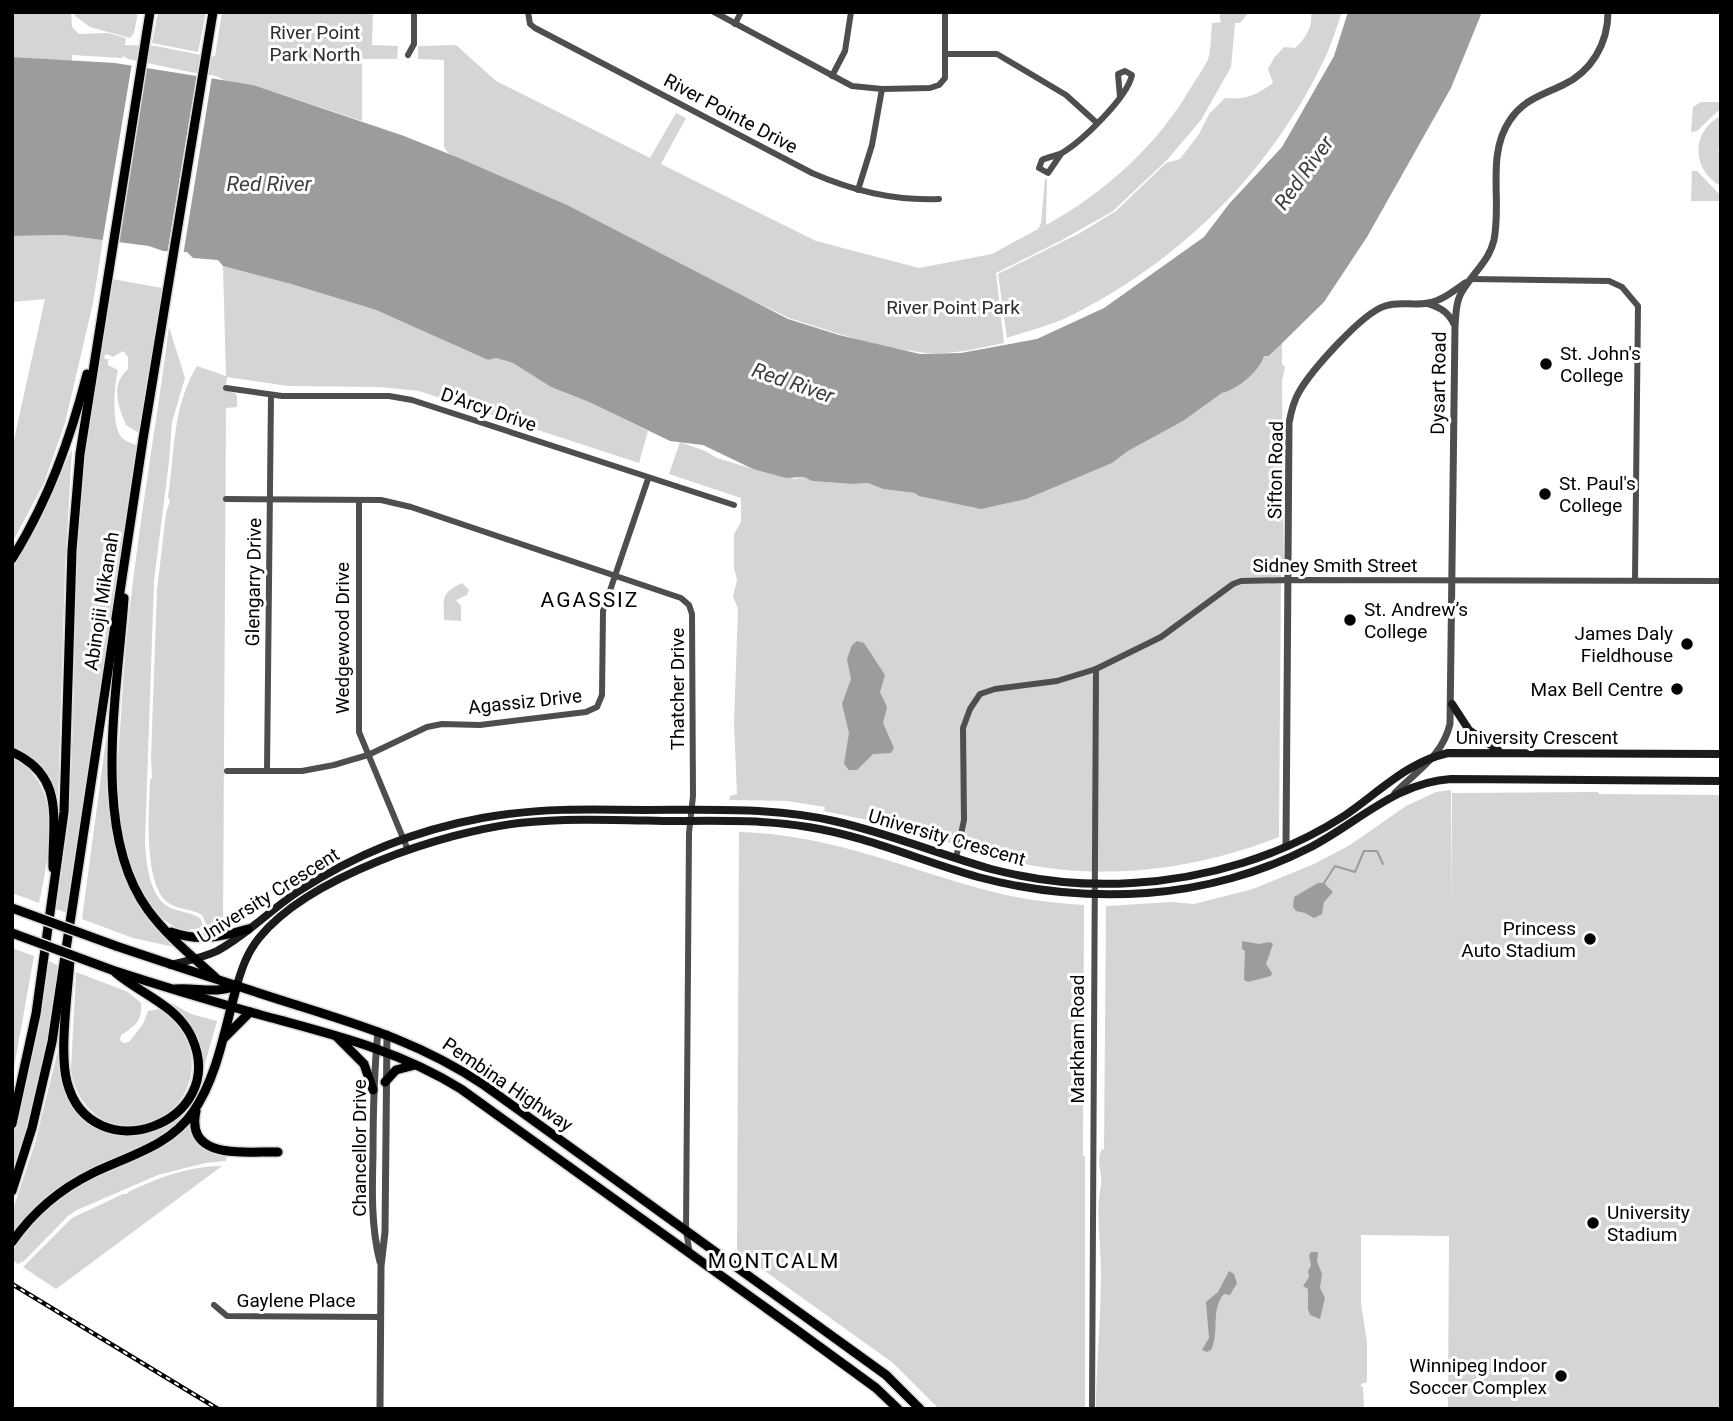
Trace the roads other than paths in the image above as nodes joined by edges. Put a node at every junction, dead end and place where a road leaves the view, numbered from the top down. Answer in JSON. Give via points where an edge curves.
{"nodes":[{"id":1,"x":150,"y":12,"type":"edge"},
{"id":2,"x":213,"y":12,"type":"edge"},
{"id":3,"x":414,"y":12,"type":"edge"},
{"id":4,"x":528,"y":12,"type":"edge"},
{"id":5,"x":714,"y":12,"type":"edge"},
{"id":6,"x":741,"y":12,"type":"edge"},
{"id":7,"x":851,"y":12,"type":"edge"},
{"id":8,"x":945,"y":12,"type":"edge"},
{"id":9,"x":1608,"y":12,"type":"edge"},
{"id":10,"x":735,"y":24,"type":"junction"},
{"id":11,"x":945,"y":54,"type":"junction"},
{"id":12,"x":408,"y":55,"type":"dead end"},
{"id":13,"x":832,"y":76,"type":"junction"},
{"id":14,"x":882,"y":89,"type":"junction"},
{"id":15,"x":1120,"y":97,"type":"dead end"},
{"id":16,"x":1097,"y":123,"type":"junction"},
{"id":17,"x":1061,"y":154,"type":"dead end"},
{"id":18,"x":858,"y":190,"type":"junction"},
{"id":19,"x":939,"y":199,"type":"dead end"},
{"id":20,"x":1471,"y":279,"type":"junction"},
{"id":21,"x":1428,"y":303,"type":"junction"},
{"id":22,"x":100,"y":322,"type":"junction"},
{"id":23,"x":1454,"y":326,"type":"junction"},
{"id":24,"x":226,"y":388,"type":"dead end"},
{"id":25,"x":271,"y":395,"type":"junction"},
{"id":26,"x":648,"y":479,"type":"junction"},
{"id":27,"x":226,"y":499,"type":"dead end"},
{"id":28,"x":270,"y":499,"type":"junction"},
{"id":29,"x":359,"y":500,"type":"junction"},
{"id":30,"x":734,"y":505,"type":"dead end"},
{"id":31,"x":130,"y":526,"type":"junction"},
{"id":32,"x":12,"y":559,"type":"edge"},
{"id":33,"x":614,"y":577,"type":"junction"},
{"id":34,"x":1453,"y":580,"type":"junction"},
{"id":35,"x":1634,"y":580,"type":"junction"},
{"id":36,"x":1721,"y":581,"type":"edge"},
{"id":37,"x":1289,"y":583,"type":"junction"},
{"id":38,"x":1096,"y":669,"type":"junction"},
{"id":39,"x":1452,"y":704,"type":"junction"},
{"id":40,"x":12,"y":752,"type":"edge"},
{"id":41,"x":1501,"y":752,"type":"junction"},
{"id":42,"x":1721,"y":754,"type":"edge"},
{"id":43,"x":368,"y":755,"type":"junction"},
{"id":44,"x":1435,"y":756,"type":"junction"},
{"id":45,"x":227,"y":771,"type":"dead end"},
{"id":46,"x":267,"y":771,"type":"junction"},
{"id":47,"x":1721,"y":781,"type":"edge"},
{"id":48,"x":1395,"y":793,"type":"junction"},
{"id":49,"x":692,"y":809,"type":"junction"},
{"id":50,"x":691,"y":821,"type":"junction"},
{"id":51,"x":404,"y":839,"type":"junction"},
{"id":52,"x":1286,"y":846,"type":"junction"},
{"id":53,"x":408,"y":850,"type":"junction"},
{"id":54,"x":956,"y":858,"type":"junction"},
{"id":55,"x":1094,"y":884,"type":"junction"},
{"id":56,"x":1094,"y":895,"type":"junction"},
{"id":57,"x":74,"y":900,"type":"junction"},
{"id":58,"x":53,"y":901,"type":"junction"},
{"id":59,"x":12,"y":908,"type":"edge"},
{"id":60,"x":248,"y":929,"type":"junction"},
{"id":61,"x":166,"y":930,"type":"junction"},
{"id":62,"x":12,"y":933,"type":"edge"},
{"id":63,"x":195,"y":958,"type":"junction"},
{"id":64,"x":171,"y":965,"type":"junction"},
{"id":65,"x":112,"y":970,"type":"junction"},
{"id":66,"x":217,"y":979,"type":"junction"},
{"id":67,"x":237,"y":985,"type":"junction"},
{"id":68,"x":170,"y":989,"type":"junction"},
{"id":69,"x":230,"y":1007,"type":"junction"},
{"id":70,"x":250,"y":1012,"type":"junction"},
{"id":71,"x":383,"y":1032,"type":"junction"},
{"id":72,"x":333,"y":1034,"type":"junction"},
{"id":73,"x":221,"y":1042,"type":"junction"},
{"id":74,"x":382,"y":1049,"type":"junction"},
{"id":75,"x":417,"y":1065,"type":"junction"},
{"id":76,"x":385,"y":1082,"type":"junction"},
{"id":77,"x":373,"y":1090,"type":"junction"},
{"id":78,"x":197,"y":1105,"type":"junction"},
{"id":79,"x":12,"y":1124,"type":"edge"},
{"id":80,"x":278,"y":1152,"type":"dead end"},
{"id":81,"x":12,"y":1191,"type":"edge"},
{"id":82,"x":687,"y":1231,"type":"junction"},
{"id":83,"x":12,"y":1242,"type":"edge"},
{"id":84,"x":690,"y":1254,"type":"junction"},
{"id":85,"x":381,"y":1266,"type":"junction"},
{"id":86,"x":214,"y":1305,"type":"dead end"},
{"id":87,"x":380,"y":1317,"type":"junction"},
{"id":88,"x":380,"y":1409,"type":"edge"},
{"id":89,"x":898,"y":1409,"type":"edge"},
{"id":90,"x":920,"y":1409,"type":"edge"},
{"id":91,"x":1092,"y":1409,"type":"edge"}],
"edges":[{"from":1,"to":22,"type":"main road","name":"Abinojii Mikanah"},
{"from":2,"to":31,"type":"main road","name":"Abinojii Mikanah"},
{"from":3,"to":12,"type":"street","via":[[414,44]]},
{"from":4,"to":18,"type":"street","name":"River Pointe Drive","via":[[535,28],[800,167]]},
{"from":5,"to":10,"type":"street"},
{"from":6,"to":10,"type":"street"},
{"from":7,"to":13,"type":"street","via":[[845,51]]},
{"from":8,"to":11,"type":"street"},
{"from":9,"to":20,"type":"street","name":"Dysart Road","via":[[1606,34],[1591,63],[1577,77],[1524,104],[1500,137],[1494,239],[1486,261]]},
{"from":10,"to":13,"type":"street"},
{"from":11,"to":14,"type":"street","via":[[945,78],[939,85]]},
{"from":11,"to":16,"type":"street","via":[[997,54],[1066,95]]},
{"from":13,"to":14,"type":"street","via":[[858,88]]},
{"from":14,"to":18,"type":"street"},
{"from":15,"to":16,"type":"street"},
{"from":16,"to":17,"type":"street"},
{"from":18,"to":19,"type":"street","name":"River Pointe Drive","via":[[906,199]]},
{"from":20,"to":21,"type":"street","name":"Sifton Road"},
{"from":20,"to":23,"type":"street","name":"Dysart Road","via":[[1458,302]]},
{"from":20,"to":35,"type":"street","via":[[1609,281],[1622,287],[1638,306]]},
{"from":21,"to":23,"type":"street","via":[[1448,314]]},
{"from":21,"to":37,"type":"street","name":"Sifton Road","via":[[1378,308],[1360,321],[1297,395],[1289,423]]},
{"from":22,"to":32,"type":"main road","via":[[64,453],[40,510]]},
{"from":22,"to":58,"type":"main road","name":"Abinojii Mikanah","via":[[76,502],[67,775]]},
{"from":23,"to":34,"type":"street","name":"Dysart Road"},
{"from":24,"to":25,"type":"street","name":"D'Arcy Drive"},
{"from":25,"to":26,"type":"street","name":"D'Arcy Drive","via":[[412,400]]},
{"from":25,"to":28,"type":"street","name":"Glengarry Drive"},
{"from":26,"to":30,"type":"street","name":"D'Arcy Drive"},
{"from":26,"to":33,"type":"street","name":"Agassiz Drive"},
{"from":27,"to":28,"type":"street","name":"Thatcher Drive"},
{"from":28,"to":29,"type":"street","name":"Thatcher Drive"},
{"from":28,"to":46,"type":"street","name":"Glengarry Drive"},
{"from":29,"to":33,"type":"street","name":"Thatcher Drive","via":[[411,508]]},
{"from":29,"to":43,"type":"street","name":"Wedgewood Drive","via":[[357,720]]},
{"from":31,"to":57,"type":"main road","name":"Abinojii Mikanah"},
{"from":31,"to":61,"type":"main road","via":[[115,710],[114,822],[131,881]]},
{"from":33,"to":43,"type":"street","name":"Agassiz Drive","via":[[601,621],[602,695],[597,707],[480,725],[434,726]]},
{"from":33,"to":49,"type":"street","name":"Thatcher Drive","via":[[681,598],[689,605]]},
{"from":34,"to":35,"type":"street","name":"Sidney Smith Street"},
{"from":34,"to":37,"type":"street","name":"Sidney Smith Street"},
{"from":34,"to":39,"type":"street","name":"Dysart Road"},
{"from":35,"to":36,"type":"street","name":"Sidney Smith Street"},
{"from":37,"to":38,"type":"street","name":"Sidney Smith Street","via":[[1233,584],[1147,645]]},
{"from":37,"to":52,"type":"street","name":"Sifton Road"},
{"from":38,"to":54,"type":"street","name":"Sidney Smith Street","via":[[1057,681],[989,690],[977,697],[963,727],[964,820]]},
{"from":38,"to":55,"type":"street","name":"Markham Road"},
{"from":39,"to":41,"type":"main road","via":[[1472,734]]},
{"from":39,"to":44,"type":"street","name":"Dysart Road","via":[[1448,734]]},
{"from":40,"to":58,"type":"main road","via":[[37,769],[53,798]]},
{"from":41,"to":42,"type":"main road","name":"University Crescent"},
{"from":41,"to":44,"type":"main road","name":"University Crescent"},
{"from":43,"to":46,"type":"street","name":"Agassiz Drive","via":[[302,771]]},
{"from":43,"to":51,"type":"street","name":"Wedgewood Drive"},
{"from":44,"to":48,"type":"street","name":"Dysart Road"},
{"from":44,"to":52,"type":"main road","name":"University Crescent","via":[[1412,766],[1343,816]]},
{"from":45,"to":46,"type":"street","name":"Agassiz Drive"},
{"from":47,"to":48,"type":"main road","name":"University Crescent","via":[[1451,779]]},
{"from":48,"to":56,"type":"main road","name":"University Crescent","via":[[1324,840],[1265,867],[1173,890]]},
{"from":49,"to":50,"type":"street","name":"Thatcher Drive"},
{"from":49,"to":51,"type":"main road","name":"University Crescent","via":[[526,812],[458,823]]},
{"from":49,"to":54,"type":"main road","name":"University Crescent","via":[[813,817]]},
{"from":50,"to":53,"type":"main road","name":"University Crescent","via":[[516,823]]},
{"from":50,"to":56,"type":"main road","name":"University Crescent","via":[[820,829],[993,881]]},
{"from":50,"to":82,"type":"street","name":"Thatcher Drive"},
{"from":51,"to":53,"type":"street","name":"Wedgewood Drive"},
{"from":51,"to":60,"type":"main road","name":"University Crescent","via":[[315,881]]},
{"from":52,"to":55,"type":"main road","name":"University Crescent","via":[[1192,876]]},
{"from":53,"to":67,"type":"main road","name":"University Crescent","via":[[344,878],[276,921],[247,955]]},
{"from":54,"to":55,"type":"main road","name":"University Crescent","via":[[1032,878]]},
{"from":55,"to":56,"type":"street","name":"Markham Road"},
{"from":56,"to":91,"type":"street","name":"Markham Road"},
{"from":57,"to":65,"type":"main road","via":[[67,1080],[78,1104],[97,1123],[139,1131],[168,1121],[187,1102],[197,1077],[197,1051],[177,1016]]},
{"from":57,"to":81,"type":"main road","name":"Abinojii Mikanah","via":[[46,1070]]},
{"from":58,"to":79,"type":"main road","name":"Abinojii Mikanah","via":[[29,1051]]},
{"from":59,"to":64,"type":"main road","name":"Pembina Highway","bridge":true},
{"from":60,"to":61,"type":"main road","via":[[208,939]]},
{"from":60,"to":63,"type":"main road","name":"University Crescent","via":[[219,950]]},
{"from":61,"to":63,"type":"main road"},
{"from":62,"to":65,"type":"main road","name":"Pembina Highway","bridge":true},
{"from":63,"to":64,"type":"main road","name":"University Crescent"},
{"from":63,"to":66,"type":"main road"},
{"from":64,"to":66,"type":"main road","name":"Pembina Highway"},
{"from":65,"to":68,"type":"main road","name":"Pembina Highway"},
{"from":66,"to":67,"type":"main road","name":"Pembina Highway"},
{"from":67,"to":68,"type":"main road","via":[[220,992]]},
{"from":67,"to":69,"type":"main road"},
{"from":67,"to":71,"type":"main road","name":"Pembina Highway"},
{"from":68,"to":69,"type":"main road","name":"Pembina Highway"},
{"from":69,"to":70,"type":"main road","name":"Pembina Highway"},
{"from":69,"to":73,"type":"main road"},
{"from":70,"to":72,"type":"main road","name":"Pembina Highway"},
{"from":70,"to":73,"type":"main road"},
{"from":71,"to":74,"type":"street","name":"Chancellor Drive"},
{"from":71,"to":82,"type":"main road","name":"Pembina Highway","via":[[431,1053],[484,1085]]},
{"from":72,"to":74,"type":"main road","name":"Pembina Highway"},
{"from":72,"to":77,"type":"main road","via":[[364,1064]]},
{"from":73,"to":78,"type":"main road"},
{"from":74,"to":75,"type":"main road","name":"Pembina Highway"},
{"from":74,"to":76,"type":"street","name":"Chancellor Drive"},
{"from":74,"to":77,"type":"street","name":"Chancellor Drive"},
{"from":75,"to":76,"type":"main road","via":[[396,1070]]},
{"from":75,"to":84,"type":"main road","name":"Pembina Highway","via":[[461,1089]]},
{"from":76,"to":85,"type":"street","name":"Chancellor Drive"},
{"from":77,"to":85,"type":"street","name":"Chancellor Drive","via":[[374,1217]]},
{"from":78,"to":80,"type":"main road","via":[[195,1127],[211,1147]]},
{"from":78,"to":83,"type":"main road","via":[[168,1137],[58,1194]]},
{"from":82,"to":84,"type":"street","name":"Thatcher Drive"},
{"from":82,"to":90,"type":"main road","name":"Pembina Highway","via":[[886,1375]]},
{"from":84,"to":89,"type":"main road","name":"Pembina Highway","via":[[876,1388]]},
{"from":85,"to":87,"type":"street","name":"Chancellor Drive"},
{"from":86,"to":87,"type":"street","name":"Gaylene Place","via":[[227,1316]]},
{"from":87,"to":88,"type":"street","name":"Chancellor Drive"}]}
